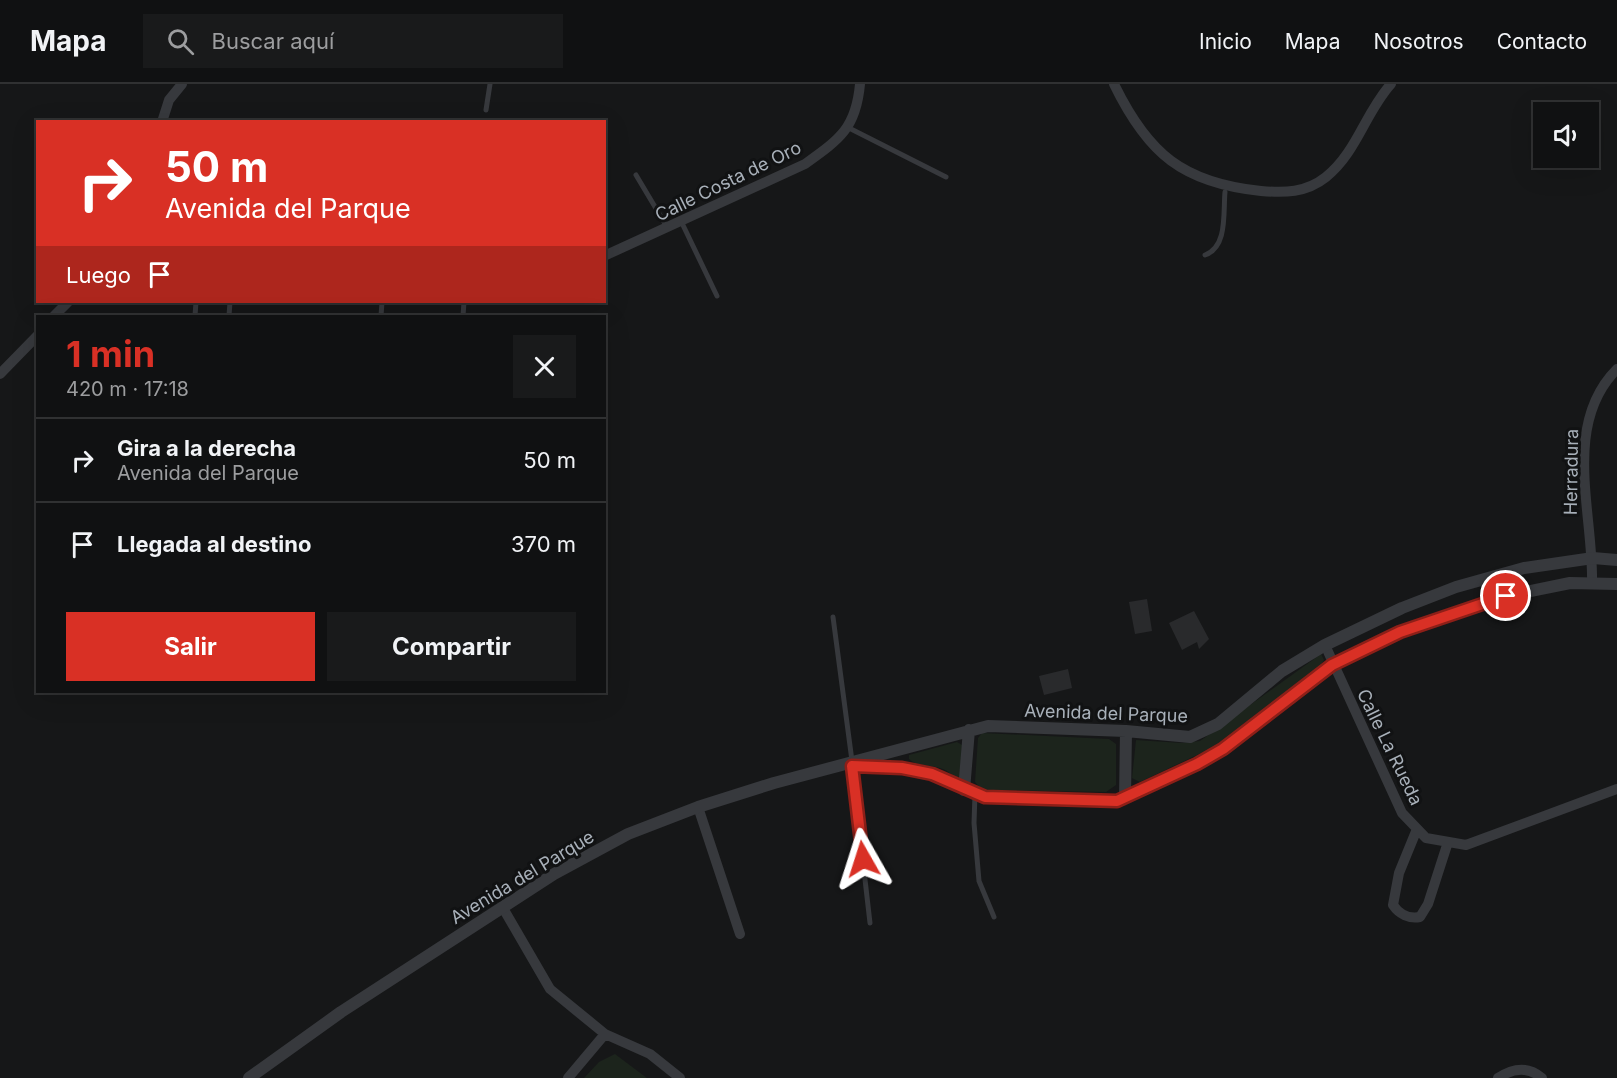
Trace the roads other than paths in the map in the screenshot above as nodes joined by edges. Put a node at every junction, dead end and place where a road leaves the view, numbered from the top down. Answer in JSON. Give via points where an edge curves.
{"nodes":[{"id":1,"x":182,"y":84,"type":"edge"},
{"id":2,"x":490,"y":84,"type":"edge"},
{"id":3,"x":861,"y":84,"type":"edge"},
{"id":4,"x":1114,"y":84,"type":"edge"},
{"id":5,"x":1391,"y":84,"type":"edge"},
{"id":6,"x":486,"y":110,"type":"dead end"},
{"id":7,"x":163,"y":120,"type":"edge"},
{"id":8,"x":847,"y":128,"type":"junction"},
{"id":9,"x":636,"y":175,"type":"dead end"},
{"id":10,"x":946,"y":177,"type":"dead end"},
{"id":11,"x":1226,"y":190,"type":"junction"},
{"id":12,"x":681,"y":221,"type":"junction"},
{"id":13,"x":667,"y":227,"type":"junction"},
{"id":14,"x":606,"y":255,"type":"edge"},
{"id":15,"x":1205,"y":255,"type":"dead end"},
{"id":16,"x":717,"y":296,"type":"dead end"},
{"id":17,"x":67,"y":303,"type":"edge"},
{"id":18,"x":55,"y":315,"type":"edge"},
{"id":19,"x":36,"y":337,"type":"edge"},
{"id":20,"x":1617,"y":369,"type":"edge"},
{"id":21,"x":0,"y":374,"type":"edge"},
{"id":22,"x":1593,"y":558,"type":"junction"},
{"id":23,"x":1617,"y":560,"type":"edge"},
{"id":24,"x":1592,"y":584,"type":"junction"},
{"id":25,"x":1617,"y":584,"type":"edge"},
{"id":26,"x":833,"y":617,"type":"dead end"},
{"id":27,"x":1325,"y":645,"type":"junction"},
{"id":28,"x":1332,"y":665,"type":"junction"},
{"id":29,"x":969,"y":730,"type":"junction"},
{"id":30,"x":1126,"y":731,"type":"junction"},
{"id":31,"x":849,"y":765,"type":"junction"},
{"id":32,"x":1617,"y":789,"type":"edge"},
{"id":33,"x":969,"y":792,"type":"junction"},
{"id":34,"x":1125,"y":798,"type":"junction"},
{"id":35,"x":698,"y":807,"type":"junction"},
{"id":36,"x":1417,"y":829,"type":"junction"},
{"id":37,"x":1448,"y":842,"type":"junction"},
{"id":38,"x":503,"y":908,"type":"junction"},
{"id":39,"x":994,"y":916,"type":"dead end"},
{"id":40,"x":870,"y":923,"type":"dead end"},
{"id":41,"x":740,"y":934,"type":"dead end"},
{"id":42,"x":605,"y":1034,"type":"junction"},
{"id":43,"x":249,"y":1078,"type":"edge"},
{"id":44,"x":568,"y":1078,"type":"edge"},
{"id":45,"x":680,"y":1078,"type":"edge"},
{"id":46,"x":1498,"y":1078,"type":"edge"},
{"id":47,"x":1542,"y":1078,"type":"edge"}],
"edges":[{"from":1,"to":7,"type":"street","via":[[169,100]]},
{"from":2,"to":6,"type":"lane"},
{"from":3,"to":8,"type":"street","name":"Calle Costa de Oro","via":[[855,119]]},
{"from":4,"to":11,"type":"street","via":[[1139,127],[1165,155],[1194,177]]},
{"from":5,"to":11,"type":"street","via":[[1346,157],[1323,180],[1288,193]]},
{"from":8,"to":10,"type":"lane"},
{"from":8,"to":12,"type":"street","name":"Calle Costa de Oro","via":[[833,144],[805,164]]},
{"from":9,"to":13,"type":"lane"},
{"from":11,"to":15,"type":"lane","via":[[1221,239]]},
{"from":12,"to":13,"type":"street","name":"Calle Costa de Oro"},
{"from":12,"to":16,"type":"lane"},
{"from":13,"to":14,"type":"street","name":"Calle Costa de Oro"},
{"from":17,"to":18,"type":"street"},
{"from":19,"to":21,"type":"street"},
{"from":20,"to":22,"type":"street","name":"Herradura","via":[[1597,394],[1589,418],[1586,506]]},
{"from":22,"to":23,"type":"street","name":"Avenida del Parque"},
{"from":22,"to":24,"type":"street","name":"Herradura"},
{"from":22,"to":27,"type":"street","name":"Avenida del Parque","via":[[1524,568],[1456,587]]},
{"from":24,"to":25,"type":"street","name":"Avenida del Parque"},
{"from":24,"to":28,"type":"street","name":"Avenida del Parque","via":[[1570,583],[1456,611],[1400,632]]},
{"from":26,"to":31,"type":"lane"},
{"from":27,"to":28,"type":"street","name":"Calle La Rueda"},
{"from":27,"to":30,"type":"street","name":"Avenida del Parque","via":[[1282,671],[1218,724],[1190,737]]},
{"from":28,"to":34,"type":"street","name":"Avenida del Parque","via":[[1223,749]]},
{"from":28,"to":36,"type":"street","name":"Calle La Rueda","via":[[1402,813]]},
{"from":29,"to":30,"type":"street","name":"Avenida del Parque","via":[[988,726]]},
{"from":29,"to":31,"type":"street","name":"Avenida del Parque"},
{"from":29,"to":33,"type":"street"},
{"from":30,"to":34,"type":"street"},
{"from":31,"to":33,"type":"street","name":"Avenida del Parque","via":[[932,774]]},
{"from":31,"to":35,"type":"street","name":"Avenida del Parque"},
{"from":31,"to":40,"type":"lane"},
{"from":32,"to":37,"type":"street","name":"Calle La Rueda","via":[[1466,845]]},
{"from":33,"to":34,"type":"street","name":"Avenida del Parque","via":[[985,797],[1117,801]]},
{"from":33,"to":39,"type":"lane","via":[[979,881]]},
{"from":35,"to":38,"type":"street","name":"Avenida del Parque","via":[[628,834],[554,874]]},
{"from":35,"to":41,"type":"street"},
{"from":36,"to":37,"type":"street","name":"Calle La Rueda","via":[[1426,838]]},
{"from":36,"to":37,"type":"street","via":[[1399,873],[1393,905],[1397,912],[1420,917]]},
{"from":38,"to":42,"type":"street","via":[[550,989]]},
{"from":38,"to":43,"type":"street","name":"Avenida del Parque","via":[[340,1012]]},
{"from":42,"to":44,"type":"street"},
{"from":42,"to":45,"type":"street","via":[[650,1054]]},
{"from":46,"to":47,"type":"street","via":[[1523,1069]]}]}
